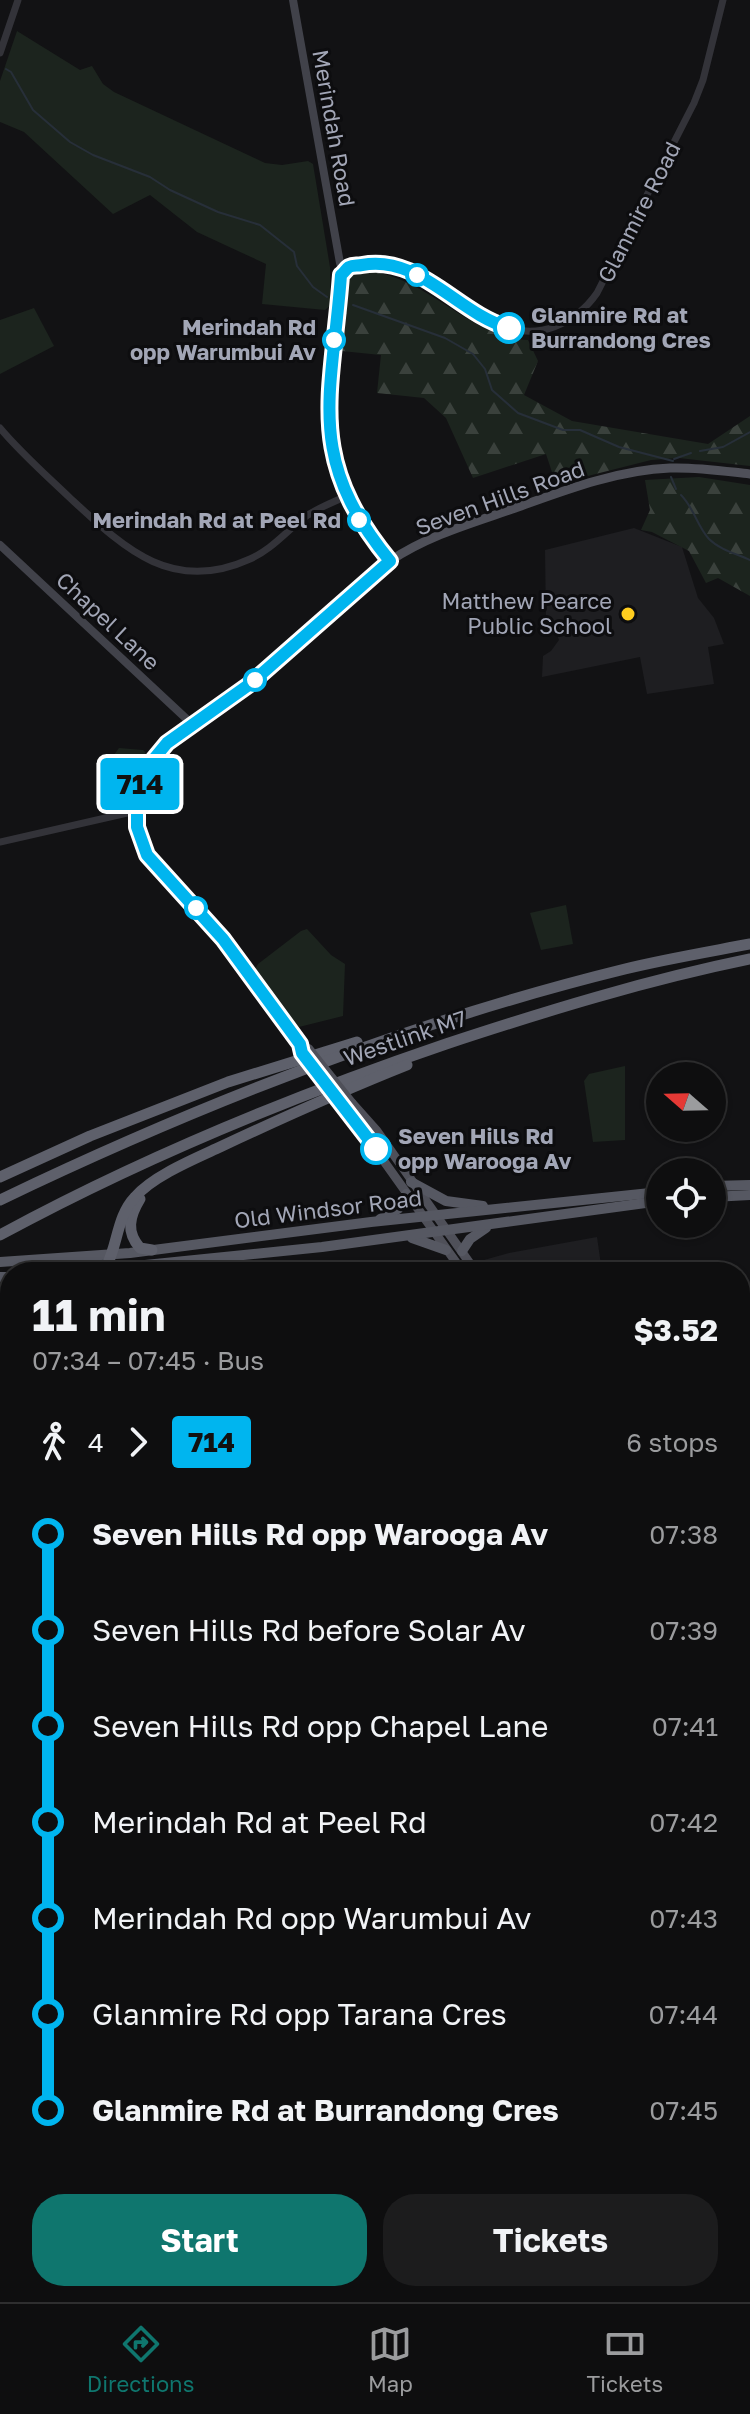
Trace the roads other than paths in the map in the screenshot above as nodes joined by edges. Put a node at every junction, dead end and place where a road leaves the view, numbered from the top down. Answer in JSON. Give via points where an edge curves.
{"nodes":[{"id":1,"x":18,"y":0,"type":"edge"},
{"id":2,"x":293,"y":0,"type":"edge"},
{"id":3,"x":723,"y":0,"type":"edge"},
{"id":4,"x":0,"y":53,"type":"edge"},
{"id":5,"x":343,"y":268,"type":"junction"},
{"id":6,"x":0,"y":428,"type":"edge"},
{"id":7,"x":750,"y":474,"type":"edge"},
{"id":8,"x":346,"y":496,"type":"junction"},
{"id":9,"x":0,"y":545,"type":"edge"},
{"id":10,"x":390,"y":561,"type":"junction"},
{"id":11,"x":192,"y":724,"type":"junction"},
{"id":12,"x":136,"y":811,"type":"junction"},
{"id":13,"x":0,"y":842,"type":"edge"},
{"id":14,"x":750,"y":944,"type":"edge"},
{"id":15,"x":750,"y":959,"type":"edge"},
{"id":16,"x":535,"y":994,"type":"junction"},
{"id":17,"x":469,"y":1037,"type":"junction"},
{"id":18,"x":349,"y":1108,"type":"junction"},
{"id":19,"x":368,"y":1121,"type":"junction"},
{"id":20,"x":367,"y":1135,"type":"junction"},
{"id":21,"x":191,"y":1161,"type":"junction"},
{"id":22,"x":0,"y":1177,"type":"edge"},
{"id":23,"x":411,"y":1182,"type":"junction"},
{"id":24,"x":750,"y":1185,"type":"edge"},
{"id":25,"x":726,"y":1186,"type":"edge"},
{"id":26,"x":646,"y":1193,"type":"edge"},
{"id":27,"x":406,"y":1194,"type":"junction"},
{"id":28,"x":750,"y":1195,"type":"edge"},
{"id":29,"x":726,"y":1196,"type":"edge"},
{"id":30,"x":0,"y":1200,"type":"edge"},
{"id":31,"x":646,"y":1203,"type":"edge"},
{"id":32,"x":509,"y":1208,"type":"junction"},
{"id":33,"x":436,"y":1216,"type":"junction"},
{"id":34,"x":423,"y":1218,"type":"junction"},
{"id":35,"x":371,"y":1222,"type":"junction"},
{"id":36,"x":495,"y":1224,"type":"junction"},
{"id":37,"x":447,"y":1231,"type":"junction"},
{"id":38,"x":4,"y":1233,"type":"edge"},
{"id":39,"x":434,"y":1233,"type":"junction"},
{"id":40,"x":398,"y":1237,"type":"junction"},
{"id":41,"x":152,"y":1250,"type":"junction"},
{"id":42,"x":446,"y":1250,"type":"junction"},
{"id":43,"x":462,"y":1251,"type":"junction"},
{"id":44,"x":112,"y":1254,"type":"junction"},
{"id":45,"x":0,"y":1262,"type":"edge"},
{"id":46,"x":108,"y":1262,"type":"edge"},
{"id":47,"x":176,"y":1262,"type":"edge"},
{"id":48,"x":455,"y":1262,"type":"edge"},
{"id":49,"x":469,"y":1262,"type":"edge"}],
"edges":[{"from":1,"to":4,"type":"street"},
{"from":2,"to":5,"type":"main road","name":"Merindah Road"},
{"from":3,"to":5,"type":"street","name":"Glanmire Road","via":[[694,103],[597,293],[575,316],[536,331],[511,329],[403,268],[382,263]]},
{"from":5,"to":8,"type":"main road","name":"Merindah Road","via":[[328,413]]},
{"from":6,"to":8,"type":"street","via":[[114,539],[167,568],[195,572],[237,564],[266,551],[310,514]]},
{"from":7,"to":10,"type":"main road","name":"Seven Hills Road","via":[[643,471],[464,525]]},
{"from":8,"to":10,"type":"main road","name":"Merindah Road"},
{"from":9,"to":11,"type":"main road","name":"Chapel Lane"},
{"from":10,"to":11,"type":"main road","name":"Seven Hills Road","via":[[250,684]]},
{"from":11,"to":12,"type":"main road","name":"Seven Hills Road","via":[[153,758],[140,784]]},
{"from":12,"to":13,"type":"street"},
{"from":12,"to":18,"type":"main road","name":"Seven Hills Road","bridge":true,"via":[[147,855],[214,928]]},
{"from":14,"to":16,"type":"highway","name":"Westlink M7"},
{"from":15,"to":17,"type":"highway","name":"Westlink M7","via":[[586,1000]]},
{"from":16,"to":22,"type":"highway","via":[[237,1079]]},
{"from":16,"to":30,"type":"highway","name":"Westlink M7","via":[[304,1069]]},
{"from":17,"to":21,"type":"highway"},
{"from":17,"to":38,"type":"highway","name":"Westlink M7","via":[[258,1114]]},
{"from":18,"to":19,"type":"main road","name":"Seven Hills Road"},
{"from":18,"to":20,"type":"main road","name":"Seven Hills Road"},
{"from":19,"to":20,"type":"main road"},
{"from":19,"to":23,"type":"main road","name":"Seven Hills Road"},
{"from":20,"to":27,"type":"main road","name":"Seven Hills Road"},
{"from":21,"to":41,"type":"highway","via":[[150,1189],[134,1209],[130,1233],[140,1248]]},
{"from":21,"to":44,"type":"highway","via":[[133,1199]]},
{"from":23,"to":32,"type":"highway","via":[[448,1202]]},
{"from":23,"to":33,"type":"main road","name":"Seven Hills Road"},
{"from":24,"to":25,"type":"highway"},
{"from":26,"to":32,"type":"highway","name":"Old Windsor Road"},
{"from":27,"to":34,"type":"main road","name":"Seven Hills Road"},
{"from":27,"to":35,"type":"highway","via":[[393,1213]]},
{"from":28,"to":29,"type":"highway"},
{"from":31,"to":36,"type":"highway","name":"Old Windsor Road"},
{"from":32,"to":33,"type":"highway","name":"Old Windsor Road"},
{"from":33,"to":34,"type":"highway","name":"Old Windsor Road"},
{"from":33,"to":37,"type":"main road","name":"Seven Hills Road"},
{"from":34,"to":35,"type":"highway","name":"Old Windsor Road"},
{"from":34,"to":39,"type":"main road","name":"Seven Hills Road"},
{"from":35,"to":41,"type":"highway","name":"Old Windsor Road"},
{"from":36,"to":37,"type":"highway","name":"Old Windsor Road"},
{"from":36,"to":43,"type":"highway","via":[[470,1239]]},
{"from":37,"to":39,"type":"highway","name":"Old Windsor Road"},
{"from":37,"to":43,"type":"main road","name":"Seven Hills Road"},
{"from":39,"to":40,"type":"highway","name":"Old Windsor Road"},
{"from":39,"to":42,"type":"main road","name":"Seven Hills Road"},
{"from":40,"to":42,"type":"highway"},
{"from":40,"to":47,"type":"highway","name":"Old Windsor Road"},
{"from":41,"to":44,"type":"highway","name":"Old Windsor Road"},
{"from":42,"to":48,"type":"main road","name":"Seven Hills Road"},
{"from":43,"to":49,"type":"main road","name":"Seven Hills Road"},
{"from":44,"to":45,"type":"highway","name":"Old Windsor Road"},
{"from":44,"to":46,"type":"highway"}]}
